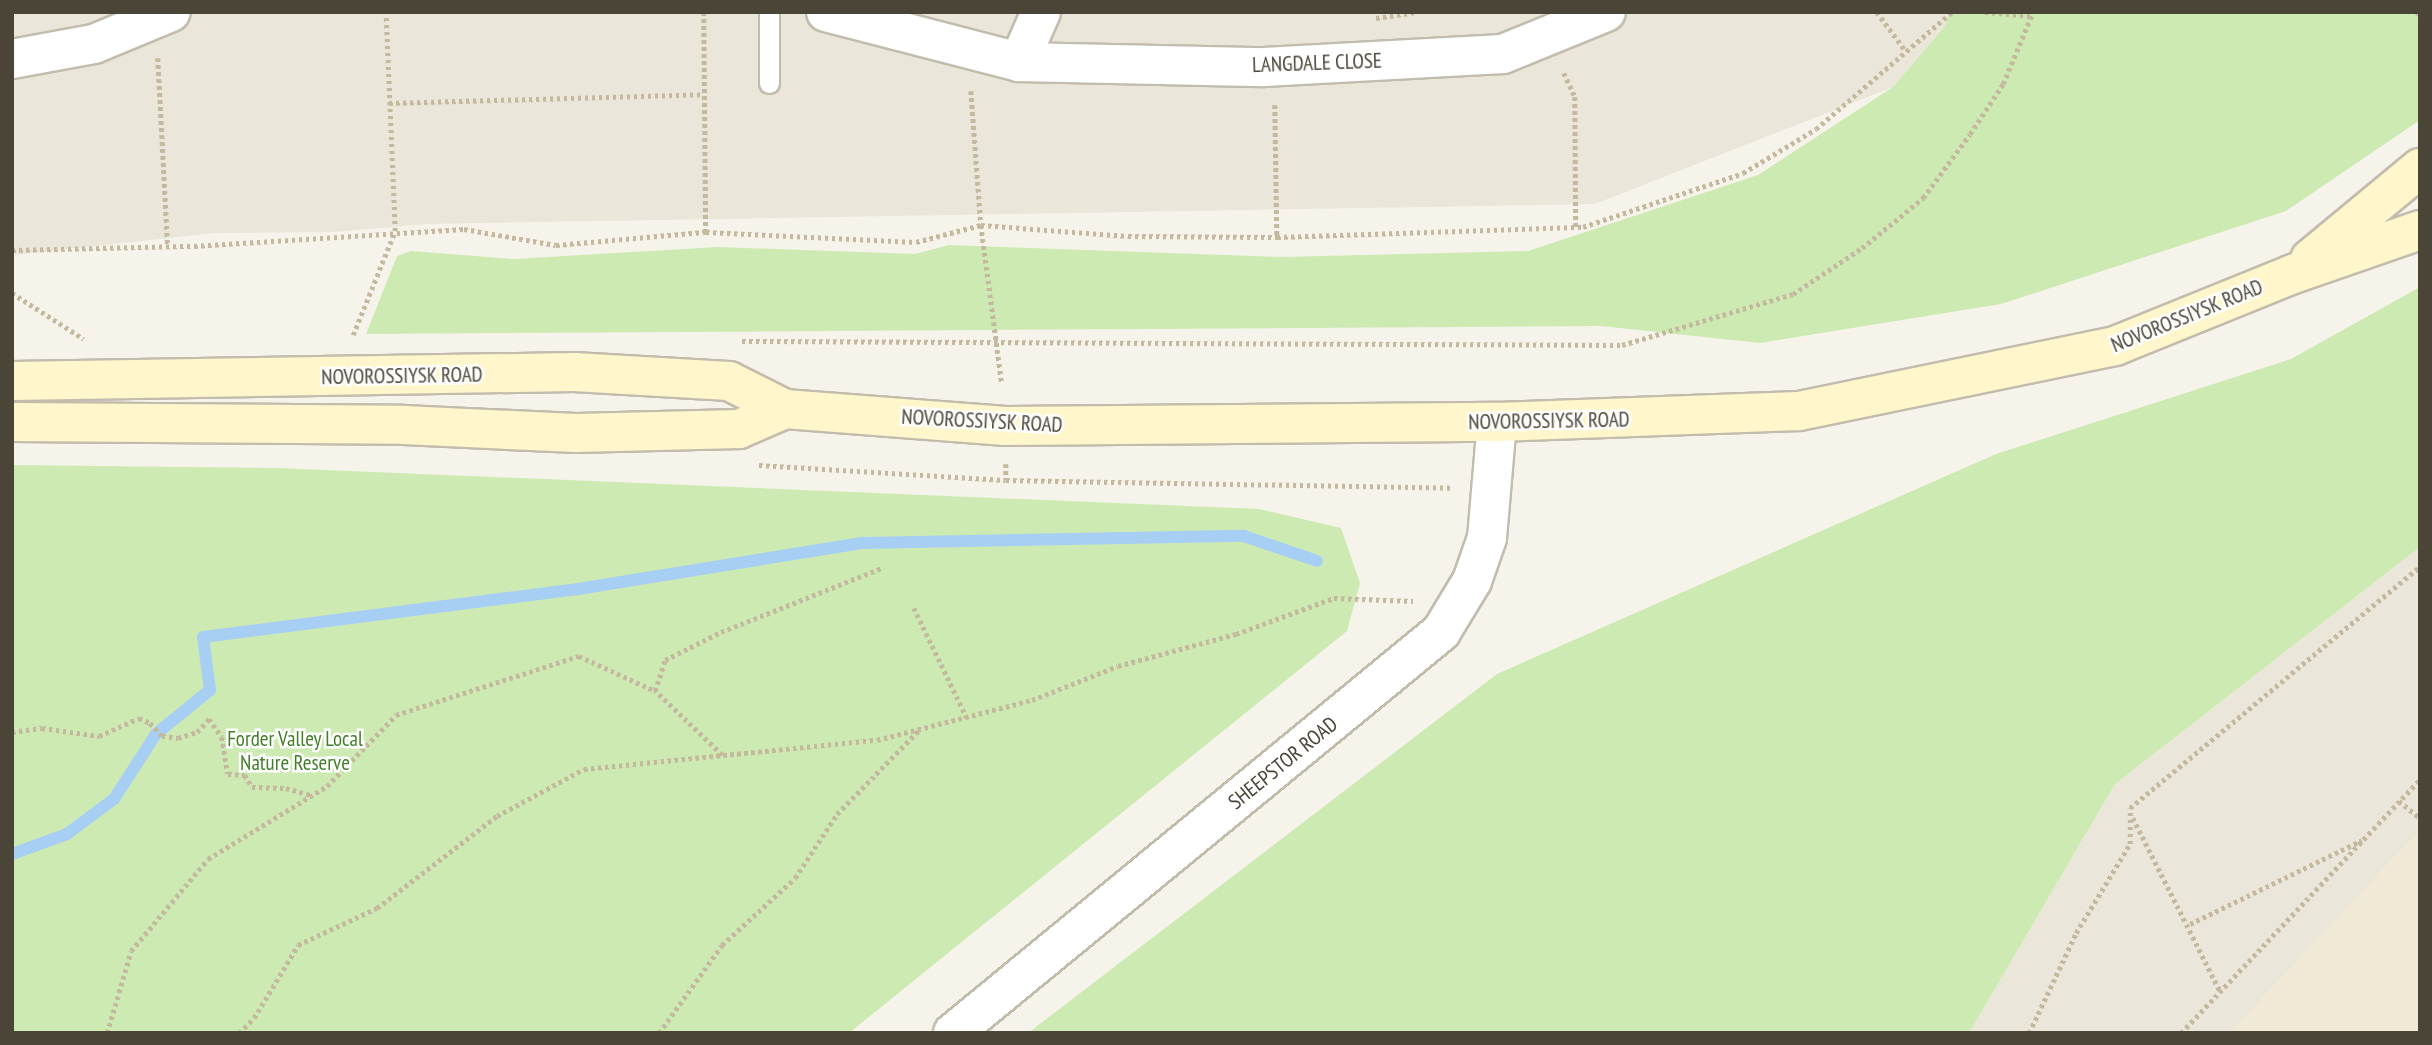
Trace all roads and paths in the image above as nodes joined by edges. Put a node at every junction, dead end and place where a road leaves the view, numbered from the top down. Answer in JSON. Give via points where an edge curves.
{"nodes":[{"id":1,"x":387,"y":12,"type":"edge"},
{"id":2,"x":704,"y":12,"type":"edge"},
{"id":3,"x":769,"y":12,"type":"edge"},
{"id":4,"x":826,"y":12,"type":"edge"},
{"id":5,"x":1041,"y":12,"type":"edge"},
{"id":6,"x":1606,"y":12,"type":"edge"},
{"id":7,"x":1877,"y":12,"type":"edge"},
{"id":8,"x":1952,"y":12,"type":"edge"},
{"id":9,"x":1985,"y":12,"type":"edge"},
{"id":10,"x":2032,"y":14,"type":"edge"},
{"id":11,"x":162,"y":15,"type":"edge"},
{"id":12,"x":1905,"y":50,"type":"junction"},
{"id":13,"x":968,"y":52,"type":"junction"},
{"id":14,"x":12,"y":59,"type":"edge"},
{"id":15,"x":1019,"y":62,"type":"junction"},
{"id":16,"x":1275,"y":66,"type":"junction"},
{"id":17,"x":769,"y":83,"type":"dead end"},
{"id":18,"x":704,"y":94,"type":"junction"},
{"id":19,"x":1575,"y":97,"type":"dead end"},
{"id":20,"x":389,"y":103,"type":"junction"},
{"id":21,"x":2420,"y":168,"type":"edge"},
{"id":22,"x":981,"y":225,"type":"junction"},
{"id":23,"x":1576,"y":227,"type":"junction"},
{"id":24,"x":2420,"y":230,"type":"edge"},
{"id":25,"x":395,"y":231,"type":"junction"},
{"id":26,"x":706,"y":232,"type":"junction"},
{"id":27,"x":1277,"y":237,"type":"junction"},
{"id":28,"x":168,"y":246,"type":"junction"},
{"id":29,"x":12,"y":250,"type":"edge"},
{"id":30,"x":2293,"y":274,"type":"junction"},
{"id":31,"x":12,"y":293,"type":"edge"},
{"id":32,"x":87,"y":341,"type":"dead end"},
{"id":33,"x":997,"y":341,"type":"junction"},
{"id":34,"x":12,"y":381,"type":"edge"},
{"id":35,"x":785,"y":409,"type":"junction"},
{"id":36,"x":12,"y":422,"type":"edge"},
{"id":37,"x":1497,"y":422,"type":"junction"},
{"id":38,"x":1005,"y":426,"type":"junction"},
{"id":39,"x":1491,"y":488,"type":"junction"},
{"id":40,"x":2420,"y":566,"type":"edge"},
{"id":41,"x":884,"y":567,"type":"dead end"},
{"id":42,"x":914,"y":608,"type":"dead end"},
{"id":43,"x":1441,"y":632,"type":"junction"},
{"id":44,"x":654,"y":691,"type":"junction"},
{"id":45,"x":967,"y":718,"type":"junction"},
{"id":46,"x":920,"y":729,"type":"junction"},
{"id":47,"x":12,"y":732,"type":"edge"},
{"id":48,"x":722,"y":755,"type":"junction"},
{"id":49,"x":2420,"y":779,"type":"edge"},
{"id":50,"x":311,"y":795,"type":"junction"},
{"id":51,"x":2399,"y":801,"type":"junction"},
{"id":52,"x":2132,"y":817,"type":"junction"},
{"id":53,"x":2420,"y":818,"type":"edge"},
{"id":54,"x":2366,"y":838,"type":"junction"},
{"id":55,"x":2190,"y":925,"type":"junction"},
{"id":56,"x":2220,"y":992,"type":"junction"},
{"id":57,"x":107,"y":1033,"type":"edge"},
{"id":58,"x":239,"y":1033,"type":"edge"},
{"id":59,"x":659,"y":1033,"type":"edge"},
{"id":60,"x":953,"y":1033,"type":"edge"},
{"id":61,"x":2029,"y":1033,"type":"edge"},
{"id":62,"x":2181,"y":1033,"type":"edge"}],
"edges":[{"from":1,"to":20,"type":"path"},
{"from":2,"to":18,"type":"path"},
{"from":3,"to":17,"type":"lane"},
{"from":4,"to":13,"type":"street","name":"LANGDALE CLOSE"},
{"from":5,"to":15,"type":"street"},
{"from":6,"to":16,"type":"street","name":"LANGDALE CLOSE","via":[[1503,54]]},
{"from":7,"to":12,"type":"path"},
{"from":8,"to":12,"type":"path"},
{"from":9,"to":10,"type":"path"},
{"from":10,"to":33,"type":"path","via":[[2003,84],[1923,198],[1862,248],[1793,294],[1622,345]]},
{"from":11,"to":14,"type":"street","via":[[94,44]]},
{"from":11,"to":28,"type":"path"},
{"from":12,"to":23,"type":"path","via":[[1816,129],[1743,173]]},
{"from":13,"to":15,"type":"street","name":"LANGDALE CLOSE"},
{"from":13,"to":22,"type":"path"},
{"from":15,"to":16,"type":"street","name":"LANGDALE CLOSE"},
{"from":16,"to":27,"type":"path"},
{"from":18,"to":20,"type":"path"},
{"from":18,"to":26,"type":"path"},
{"from":19,"to":23,"type":"path"},
{"from":20,"to":25,"type":"path"},
{"from":21,"to":30,"type":"main road","name":"NOVOROSSIYSK ROAD"},
{"from":22,"to":26,"type":"path","via":[[915,242]]},
{"from":22,"to":27,"type":"path","via":[[1128,236]]},
{"from":22,"to":33,"type":"path"},
{"from":23,"to":27,"type":"path"},
{"from":24,"to":30,"type":"main road","name":"NOVOROSSIYSK ROAD"},
{"from":25,"to":26,"type":"path","via":[[464,229],[556,245]]},
{"from":25,"to":28,"type":"path"},
{"from":28,"to":29,"type":"path"},
{"from":30,"to":37,"type":"main road","name":"NOVOROSSIYSK ROAD","via":[[2115,346],[1799,411]]},
{"from":31,"to":32,"type":"path"},
{"from":33,"to":38,"type":"path"},
{"from":34,"to":35,"type":"main road","name":"NOVOROSSIYSK ROAD","via":[[574,372],[729,381]]},
{"from":35,"to":36,"type":"main road","name":"NOVOROSSIYSK ROAD","via":[[739,429],[576,433],[404,425]]},
{"from":35,"to":38,"type":"main road","name":"NOVOROSSIYSK ROAD"},
{"from":37,"to":38,"type":"main road","name":"NOVOROSSIYSK ROAD"},
{"from":37,"to":39,"type":"street","name":"SHEEPSTOR ROAD"},
{"from":38,"to":39,"type":"path","via":[[1006,480]]},
{"from":39,"to":43,"type":"street","name":"SHEEPSTOR ROAD","via":[[1486,538],[1472,581]]},
{"from":40,"to":52,"type":"path","via":[[2130,808]]},
{"from":41,"to":44,"type":"path","via":[[773,610],[665,660]]},
{"from":42,"to":45,"type":"path"},
{"from":43,"to":45,"type":"path","via":[[1414,601],[1334,598],[1236,634],[1118,666],[1032,700]]},
{"from":43,"to":60,"type":"street","name":"SHEEPSTOR ROAD"},
{"from":44,"to":48,"type":"path"},
{"from":44,"to":50,"type":"path","via":[[579,656],[396,715],[327,786]]},
{"from":45,"to":46,"type":"path"},
{"from":46,"to":48,"type":"path","via":[[877,740]]},
{"from":46,"to":59,"type":"path","via":[[837,814],[795,878],[722,945]]},
{"from":47,"to":50,"type":"path","via":[[42,727],[99,736],[139,718],[162,736],[178,738],[197,732],[209,719],[222,737],[228,774],[245,775],[252,787],[286,788]]},
{"from":48,"to":58,"type":"path","via":[[584,769],[497,816],[377,908],[298,945],[254,1018]]},
{"from":49,"to":51,"type":"path"},
{"from":50,"to":57,"type":"path","via":[[208,859],[131,951]]},
{"from":51,"to":53,"type":"path"},
{"from":51,"to":54,"type":"path"},
{"from":52,"to":55,"type":"path"},
{"from":52,"to":61,"type":"path","via":[[2130,844],[2076,933]]},
{"from":54,"to":55,"type":"path"},
{"from":54,"to":56,"type":"path"},
{"from":55,"to":56,"type":"path"},
{"from":56,"to":62,"type":"path"}]}
